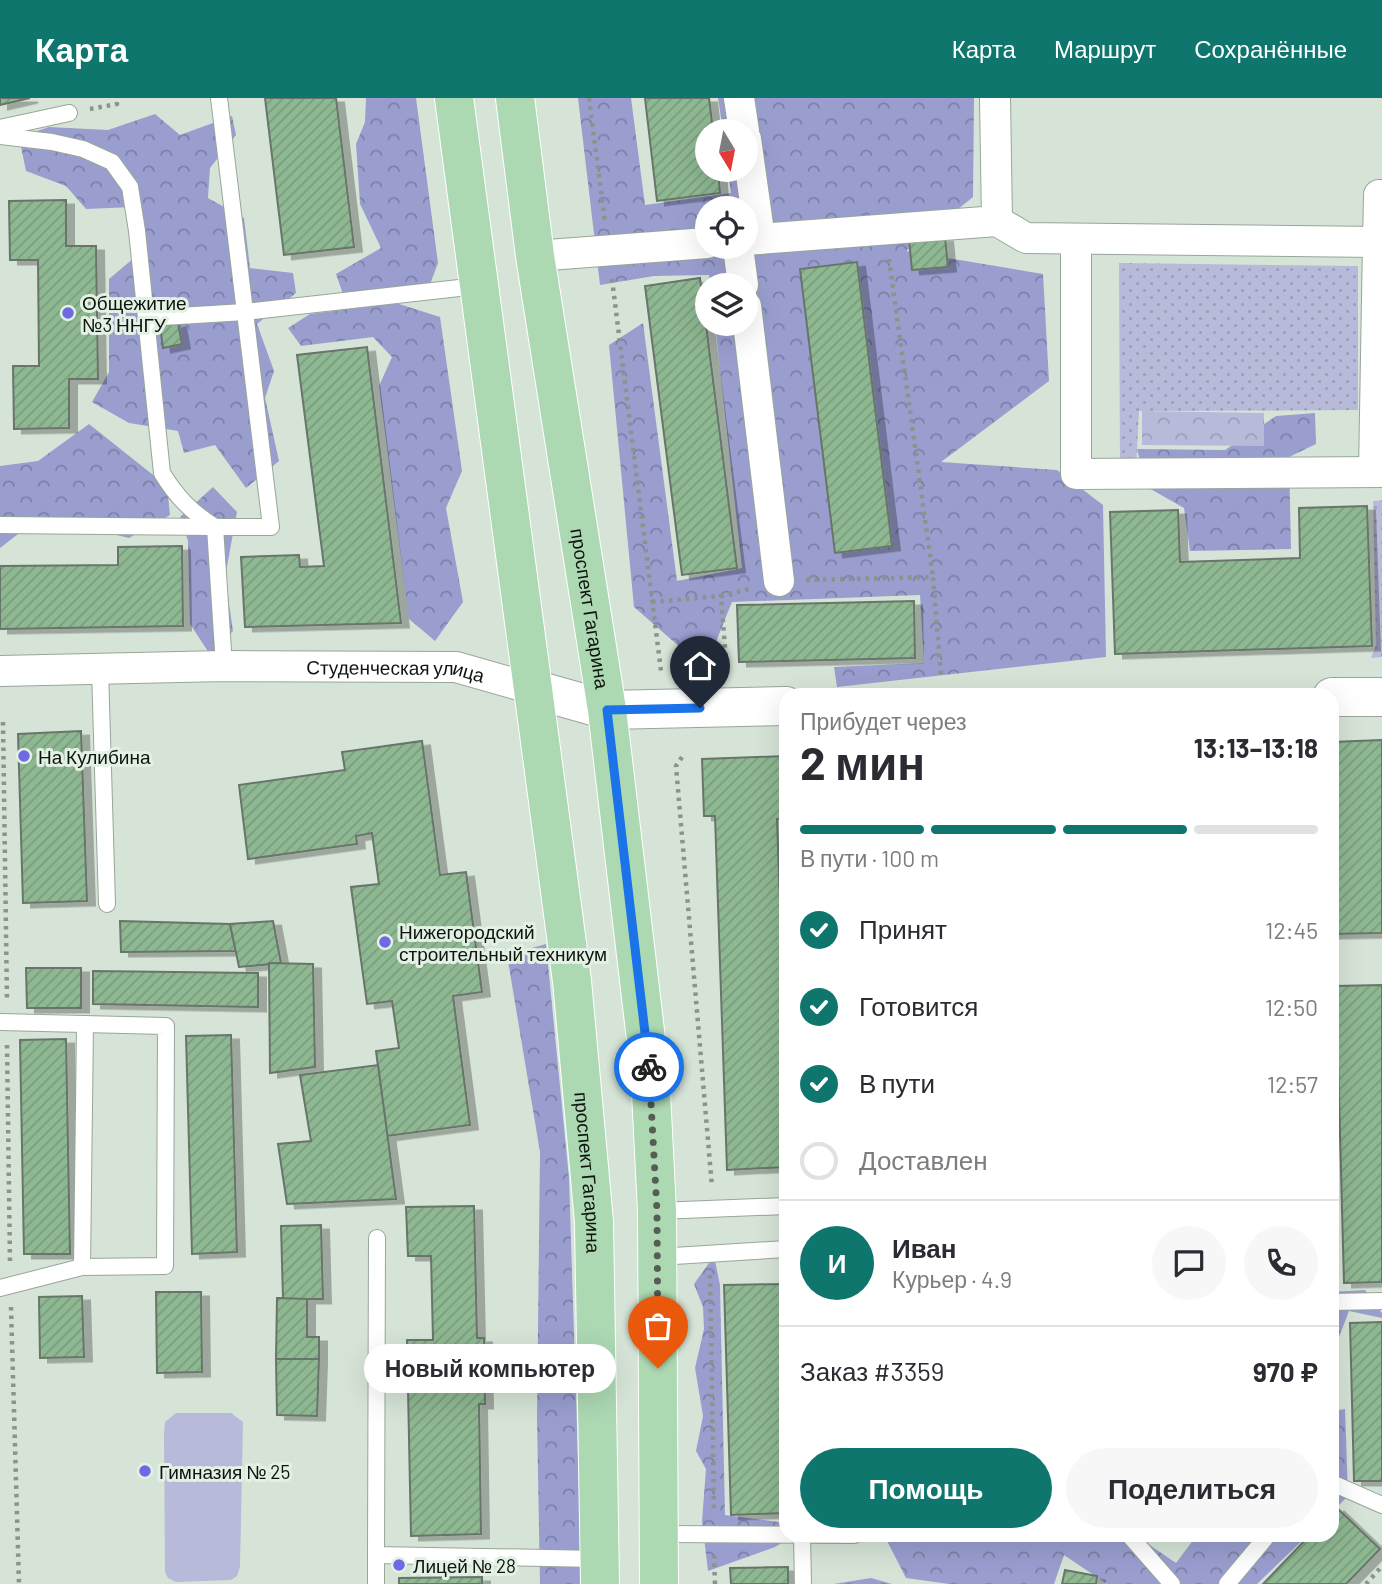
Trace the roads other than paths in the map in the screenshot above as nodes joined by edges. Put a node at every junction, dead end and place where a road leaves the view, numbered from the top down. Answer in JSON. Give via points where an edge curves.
{"nodes":[{"id":1,"x":219,"y":98,"type":"edge"},
{"id":2,"x":454,"y":98,"type":"edge"},
{"id":3,"x":515,"y":98,"type":"edge"},
{"id":4,"x":739,"y":98,"type":"edge"},
{"id":5,"x":995,"y":98,"type":"edge"},
{"id":6,"x":69,"y":113,"type":"road end"},
{"id":7,"x":742,"y":119,"type":"edge"},
{"id":8,"x":0,"y":128,"type":"edge"},
{"id":9,"x":0,"y":136,"type":"edge"},
{"id":10,"x":1382,"y":195,"type":"edge"},
{"id":11,"x":997,"y":221,"type":"junction"},
{"id":12,"x":1076,"y":239,"type":"junction"},
{"id":13,"x":758,"y":241,"type":"edge"},
{"id":14,"x":1378,"y":242,"type":"junction"},
{"id":15,"x":695,"y":244,"type":"edge"},
{"id":16,"x":535,"y":256,"type":"junction"},
{"id":17,"x":477,"y":286,"type":"junction"},
{"id":18,"x":245,"y":312,"type":"junction"},
{"id":19,"x":146,"y":318,"type":"junction"},
{"id":20,"x":750,"y":336,"type":"edge"},
{"id":21,"x":1378,"y":472,"type":"edge"},
{"id":22,"x":0,"y":525,"type":"edge"},
{"id":23,"x":215,"y":527,"type":"junction"},
{"id":24,"x":779,"y":581,"type":"road end"},
{"id":25,"x":224,"y":667,"type":"junction"},
{"id":26,"x":100,"y":669,"type":"junction"},
{"id":27,"x":0,"y":671,"type":"edge"},
{"id":28,"x":533,"y":689,"type":"junction"},
{"id":29,"x":1339,"y":697,"type":"edge"},
{"id":30,"x":1382,"y":697,"type":"edge"},
{"id":31,"x":779,"y":706,"type":"edge"},
{"id":32,"x":607,"y":710,"type":"junction"},
{"id":33,"x":107,"y":904,"type":"dead end"},
{"id":34,"x":3,"y":1022,"type":"edge"},
{"id":35,"x":85,"y":1024,"type":"junction"},
{"id":36,"x":779,"y":1206,"type":"edge"},
{"id":37,"x":657,"y":1211,"type":"junction"},
{"id":38,"x":377,"y":1238,"type":"dead end"},
{"id":39,"x":779,"y":1249,"type":"edge"},
{"id":40,"x":658,"y":1257,"type":"junction"},
{"id":41,"x":82,"y":1267,"type":"junction"},
{"id":42,"x":5,"y":1286,"type":"edge"},
{"id":43,"x":1382,"y":1301,"type":"edge"},
{"id":44,"x":1339,"y":1302,"type":"edge"},
{"id":45,"x":1339,"y":1486,"type":"edge"},
{"id":46,"x":1382,"y":1505,"type":"edge"},
{"id":47,"x":658,"y":1534,"type":"junction"},
{"id":48,"x":779,"y":1536,"type":"edge"},
{"id":49,"x":802,"y":1542,"type":"edge"},
{"id":50,"x":1136,"y":1542,"type":"edge"},
{"id":51,"x":1262,"y":1542,"type":"edge"},
{"id":52,"x":376,"y":1555,"type":"junction"},
{"id":53,"x":599,"y":1572,"type":"edge"},
{"id":54,"x":376,"y":1584,"type":"edge"},
{"id":55,"x":659,"y":1584,"type":"edge"},
{"id":56,"x":803,"y":1584,"type":"edge"},
{"id":57,"x":1172,"y":1584,"type":"edge"},
{"id":58,"x":1227,"y":1584,"type":"edge"}],
"edges":[{"from":1,"to":18,"type":"lane"},
{"from":2,"to":17,"type":"main road","name":"проспект Гагарина"},
{"from":3,"to":16,"type":"main road","name":"проспект Гагарина"},
{"from":4,"to":7,"type":"street"},
{"from":5,"to":11,"type":"street"},
{"from":6,"to":8,"type":"lane"},
{"from":9,"to":19,"type":"lane","via":[[83,149],[112,162],[130,187]]},
{"from":10,"to":14,"type":"street"},
{"from":11,"to":12,"type":"street","via":[[1026,238]]},
{"from":11,"to":13,"type":"street"},
{"from":12,"to":14,"type":"street"},
{"from":12,"to":21,"type":"street","via":[[1076,474]]},
{"from":14,"to":21,"type":"street"},
{"from":15,"to":16,"type":"street"},
{"from":16,"to":32,"type":"main road","name":"проспект Гагарина"},
{"from":17,"to":18,"type":"lane"},
{"from":17,"to":28,"type":"main road","name":"проспект Гагарина"},
{"from":18,"to":19,"type":"lane"},
{"from":18,"to":23,"type":"lane","via":[[271,527]]},
{"from":19,"to":23,"type":"lane","via":[[162,472],[192,513]]},
{"from":20,"to":24,"type":"street"},
{"from":22,"to":23,"type":"lane"},
{"from":23,"to":25,"type":"lane"},
{"from":25,"to":26,"type":"street","name":"Студенческая улица"},
{"from":25,"to":28,"type":"street","name":"Студенческая улица","via":[[457,667]]},
{"from":26,"to":27,"type":"street","name":"Студенческая улица"},
{"from":26,"to":33,"type":"lane"},
{"from":28,"to":32,"type":"main road","name":"Студенческая улица"},
{"from":28,"to":53,"type":"main road","name":"проспект Гагарина","via":[[587,1119],[594,1222]]},
{"from":29,"to":30,"type":"main road"},
{"from":31,"to":32,"type":"main road","name":"Студенческая улица"},
{"from":32,"to":37,"type":"main road","name":"проспект Гагарина","via":[[650,1073]]},
{"from":34,"to":35,"type":"lane"},
{"from":35,"to":41,"type":"lane"},
{"from":35,"to":41,"type":"lane","via":[[166,1026],[165,1266]]},
{"from":36,"to":37,"type":"lane"},
{"from":37,"to":40,"type":"main road","name":"проспект Гагарина"},
{"from":38,"to":52,"type":"lane"},
{"from":39,"to":40,"type":"lane"},
{"from":40,"to":47,"type":"main road","name":"проспект Гагарина"},
{"from":41,"to":42,"type":"lane"},
{"from":43,"to":44,"type":"lane"},
{"from":45,"to":46,"type":"lane"},
{"from":47,"to":48,"type":"lane"},
{"from":47,"to":55,"type":"main road","name":"проспект Гагарина"},
{"from":49,"to":56,"type":"lane"},
{"from":50,"to":57,"type":"lane"},
{"from":51,"to":58,"type":"lane"},
{"from":52,"to":53,"type":"lane"},
{"from":52,"to":54,"type":"lane"}]}
